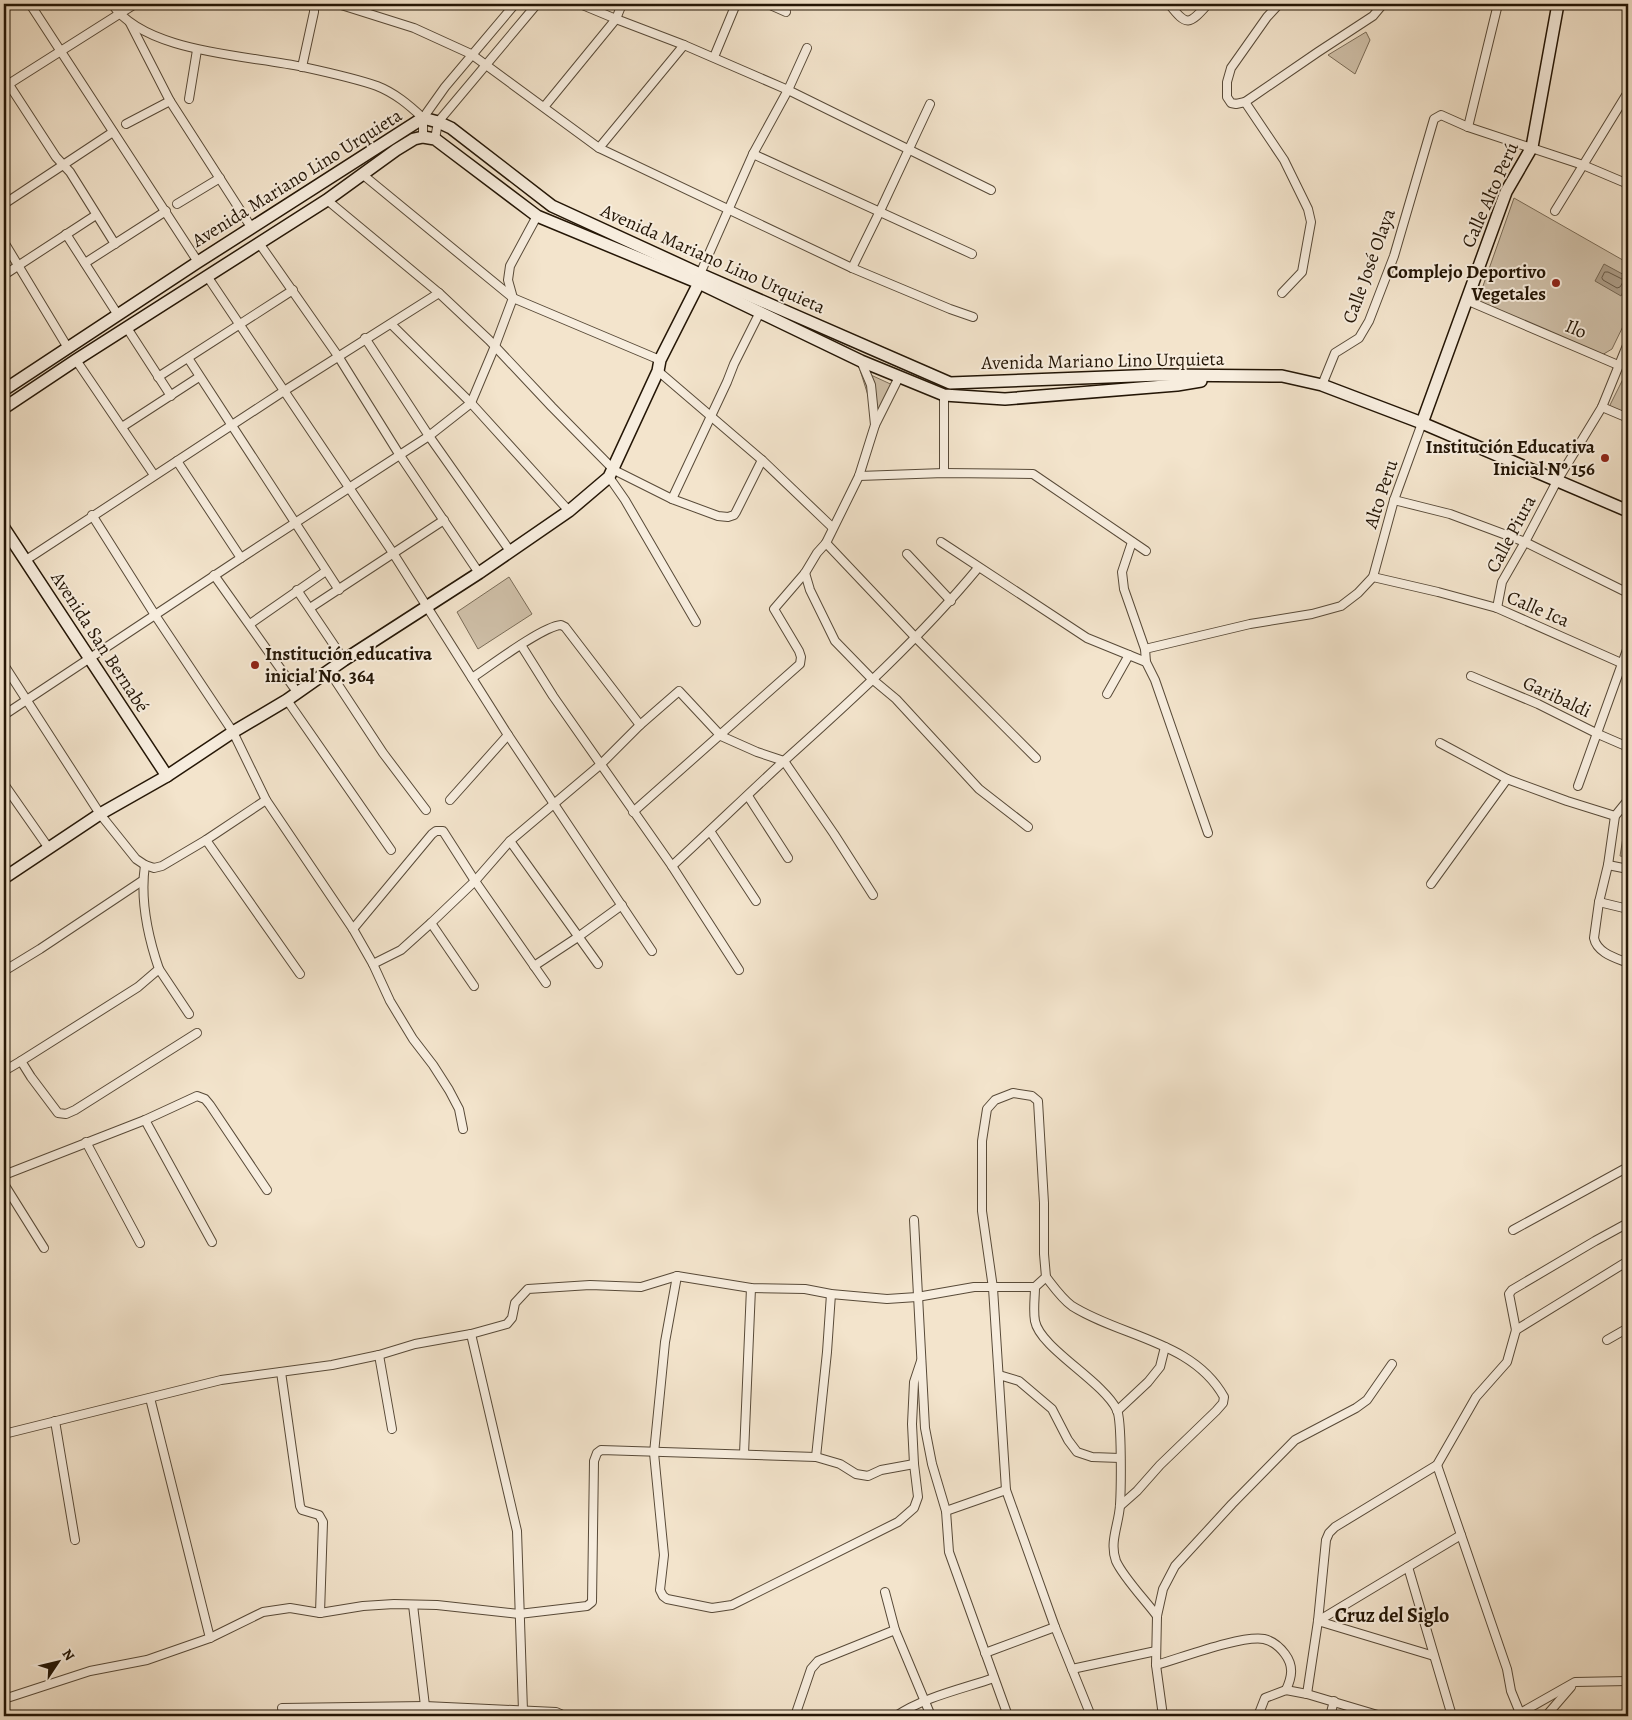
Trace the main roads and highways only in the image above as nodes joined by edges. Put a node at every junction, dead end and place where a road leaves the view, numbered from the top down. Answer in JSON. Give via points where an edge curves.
{"nodes":[{"id":1,"x":1558,"y":4,"type":"edge"},
{"id":2,"x":699,"y":278,"type":"junction"},
{"id":3,"x":1239,"y":376,"type":"junction"},
{"id":4,"x":4,"y":390,"type":"edge"},
{"id":5,"x":4,"y":408,"type":"edge"},
{"id":6,"x":1422,"y":423,"type":"junction"},
{"id":7,"x":1628,"y":511,"type":"edge"},
{"id":8,"x":4,"y":528,"type":"edge"},
{"id":9,"x":167,"y":776,"type":"junction"},
{"id":10,"x":4,"y":878,"type":"edge"}],
"edges":[{"from":1,"to":6,"type":"main road","name":"Calle Alto Perú","via":[[1532,147],[1506,192]]},
{"from":2,"to":3,"type":"main road","name":"Avenida Mariano Lino Urquieta","via":[[950,382]]},
{"from":2,"to":3,"type":"main road","name":"Avenida Mariano Lino Urquieta","via":[[861,361],[944,395],[1005,399],[1177,385]]},
{"from":2,"to":4,"type":"main road","name":"Avenida Mariano Lino Urquieta","via":[[552,206],[451,128],[424,118],[251,227]]},
{"from":2,"to":5,"type":"main road","name":"Avenida Mariano Lino Urquieta","via":[[537,216],[435,139],[423,137],[396,150],[327,200]]},
{"from":2,"to":9,"type":"main road","via":[[612,473],[569,511],[480,573]]},
{"from":3,"to":6,"type":"main road","via":[[1282,376],[1322,386]]},
{"from":6,"to":7,"type":"main road"},
{"from":8,"to":9,"type":"main road","name":"Avenida San Bernabé"},
{"from":9,"to":10,"type":"main road","via":[[100,814]]}]}
